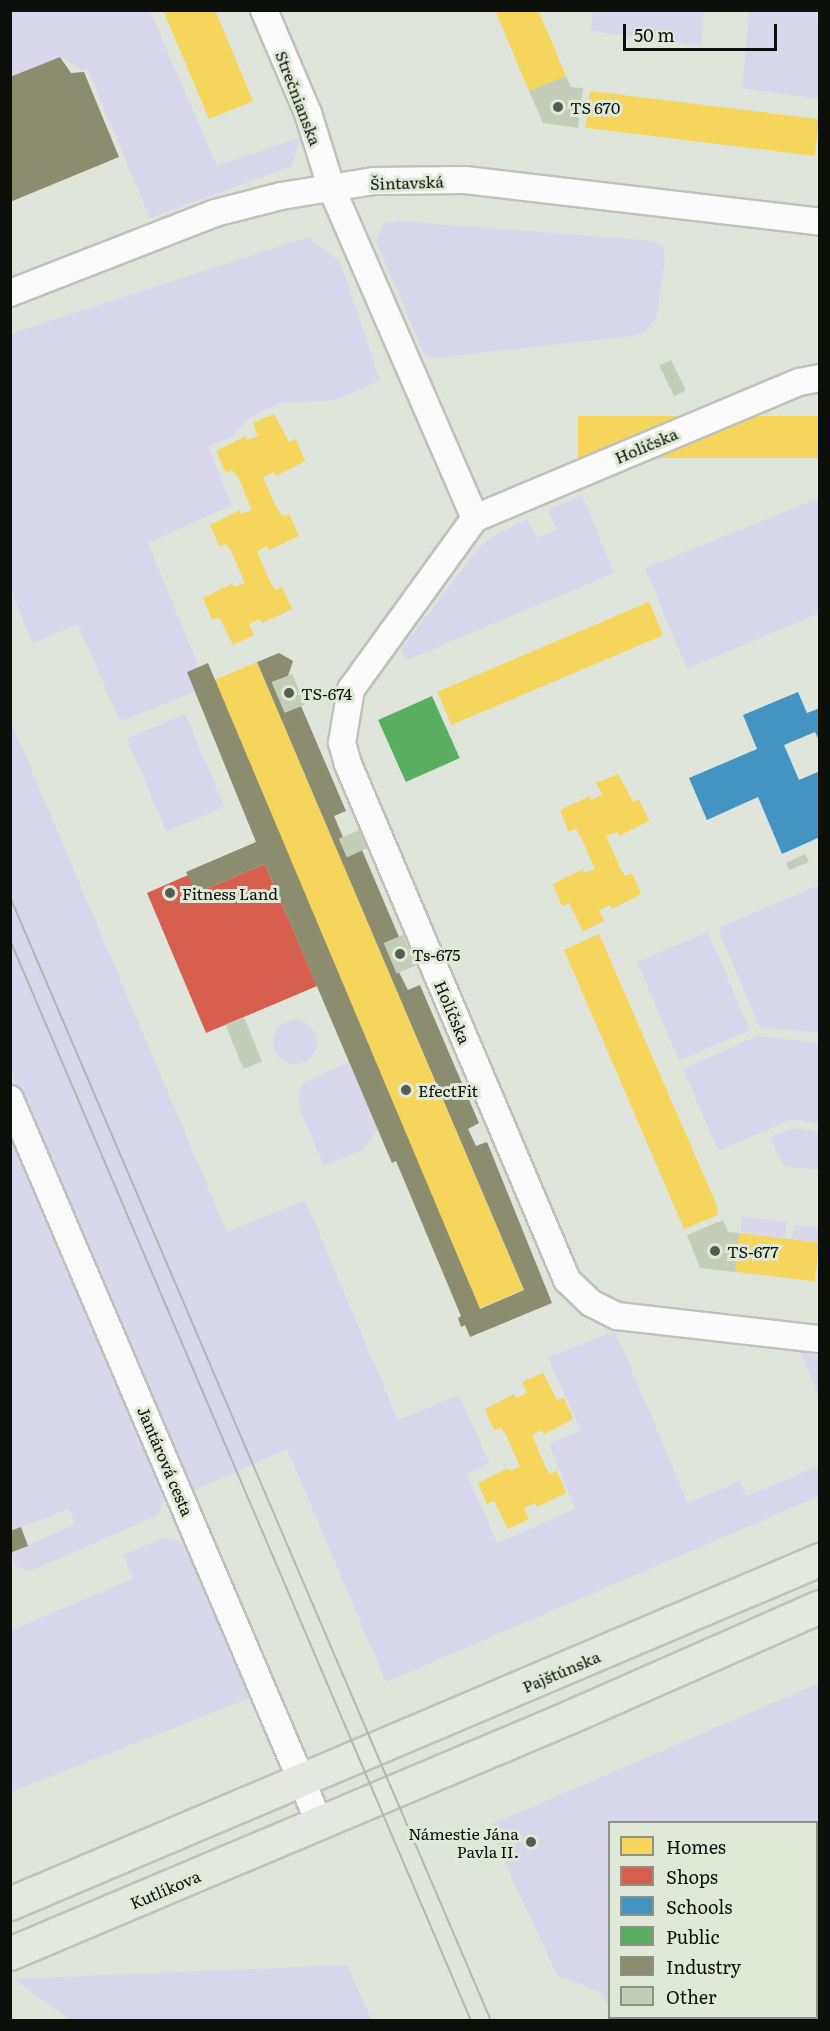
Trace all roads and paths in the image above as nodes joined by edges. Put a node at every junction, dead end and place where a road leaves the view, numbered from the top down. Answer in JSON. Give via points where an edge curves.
{"nodes":[{"id":1,"x":264,"y":10,"type":"edge"},
{"id":2,"x":331,"y":187,"type":"junction"},
{"id":3,"x":819,"y":222,"type":"edge"},
{"id":4,"x":10,"y":293,"type":"edge"},
{"id":5,"x":819,"y":378,"type":"edge"},
{"id":6,"x":475,"y":518,"type":"junction"},
{"id":7,"x":10,"y":1099,"type":"edge"},
{"id":8,"x":819,"y":1339,"type":"edge"},
{"id":9,"x":819,"y":1560,"type":"edge"},
{"id":10,"x":819,"y":1607,"type":"edge"},
{"id":11,"x":303,"y":1782,"type":"junction"},
{"id":12,"x":320,"y":1824,"type":"junction"},
{"id":13,"x":12,"y":1901,"type":"edge"},
{"id":14,"x":10,"y":1954,"type":"edge"}],
"edges":[{"from":1,"to":2,"type":"street","name":"Strečnianska","via":[[308,113]]},
{"from":2,"to":3,"type":"street","name":"Šintavská","via":[[465,180]]},
{"from":2,"to":4,"type":"street","name":"Šintavská","via":[[215,213]]},
{"from":2,"to":6,"type":"street"},
{"from":5,"to":6,"type":"street","name":"Holíčska","via":[[798,382]]},
{"from":6,"to":8,"type":"street","name":"Holíčska","via":[[351,689],[342,743],[348,764],[567,1280],[578,1293],[617,1316]]},
{"from":7,"to":11,"type":"street","name":"Jantárová cesta"},
{"from":9,"to":11,"type":"main road","name":"Pajštúnska"},
{"from":10,"to":12,"type":"main road"},
{"from":11,"to":12,"type":"street","name":"Jantárová cesta"},
{"from":11,"to":13,"type":"main road"},
{"from":12,"to":14,"type":"main road","name":"Kutlíkova"}]}
